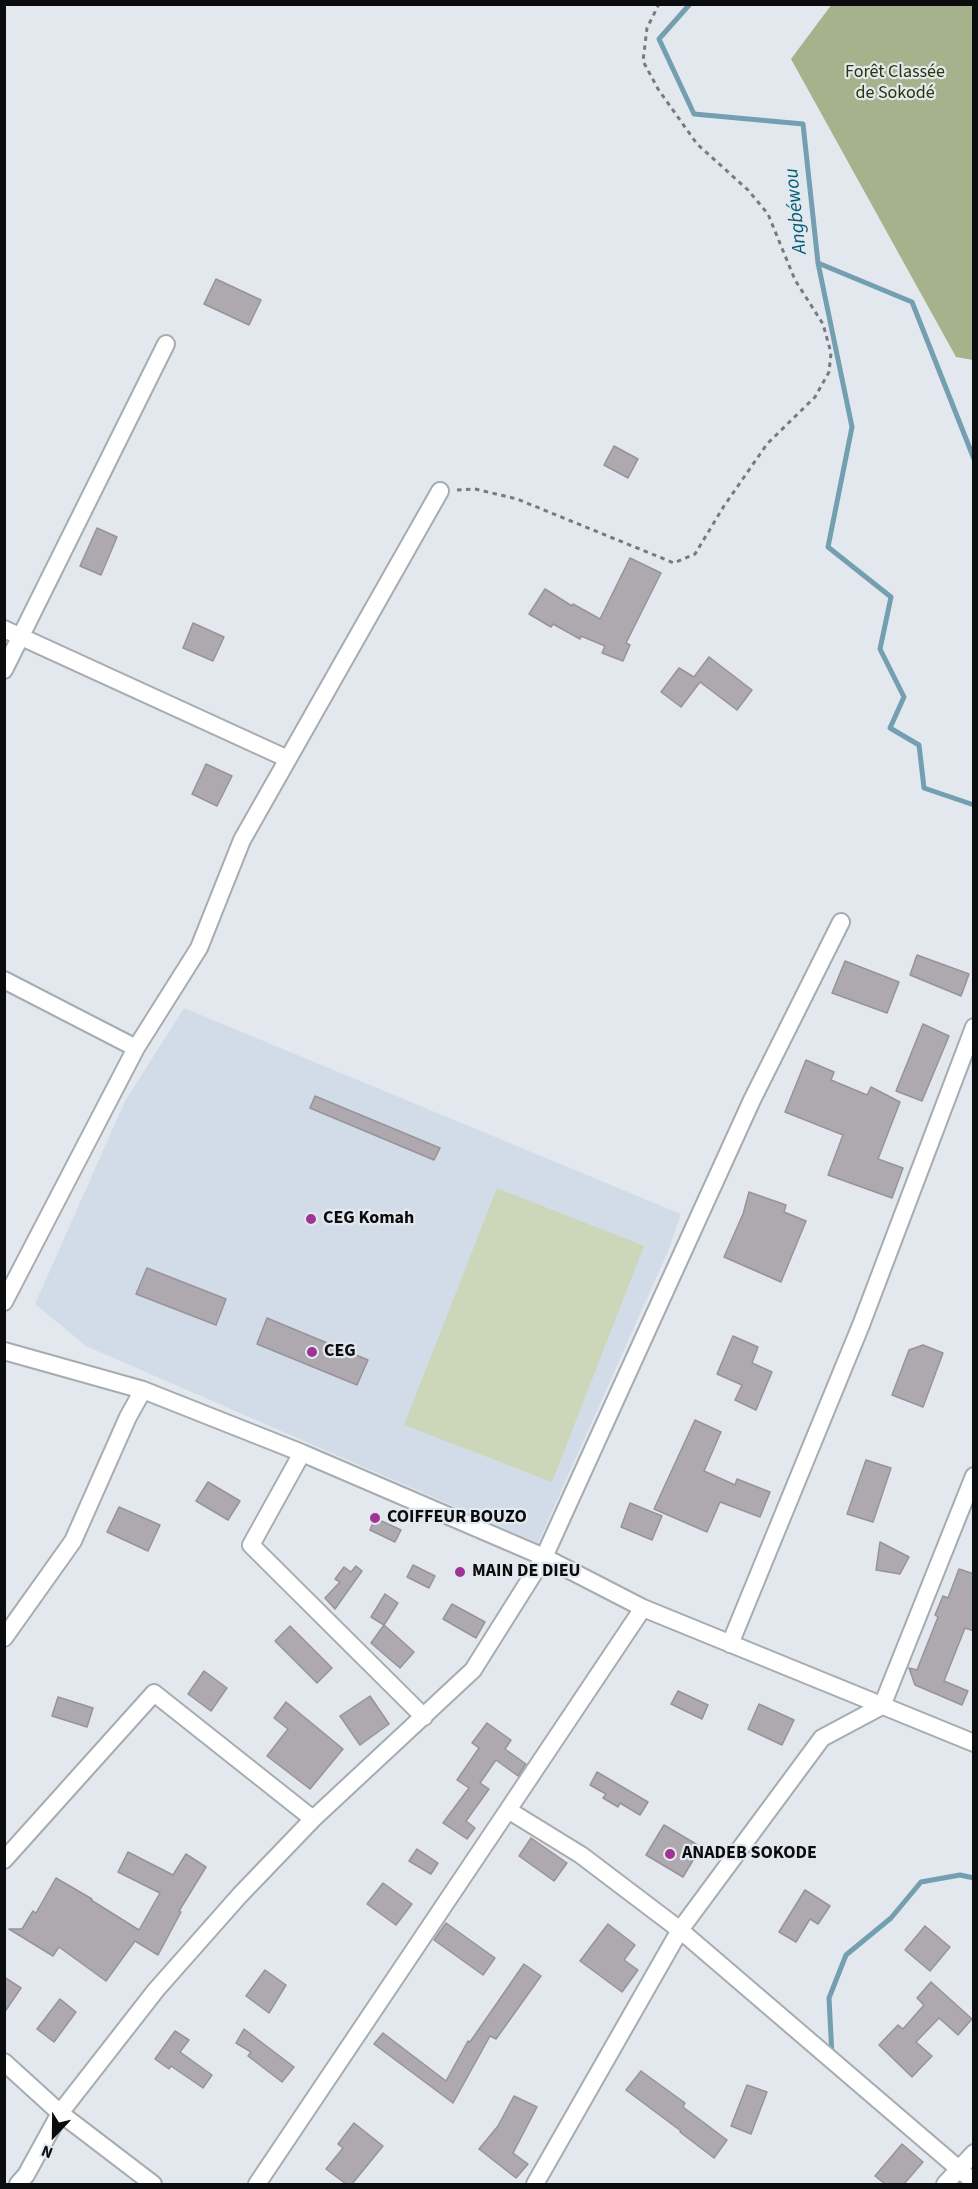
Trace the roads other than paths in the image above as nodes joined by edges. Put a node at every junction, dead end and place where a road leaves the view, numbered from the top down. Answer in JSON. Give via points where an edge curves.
{"nodes":[{"id":1,"x":166,"y":344,"type":"dead end"},
{"id":2,"x":440,"y":491,"type":"road end"},
{"id":3,"x":4,"y":629,"type":"edge"},
{"id":4,"x":21,"y":636,"type":"junction"},
{"id":5,"x":4,"y":670,"type":"edge"},
{"id":6,"x":288,"y":759,"type":"junction"},
{"id":7,"x":841,"y":922,"type":"dead end"},
{"id":8,"x":4,"y":980,"type":"edge"},
{"id":9,"x":974,"y":1027,"type":"edge"},
{"id":10,"x":136,"y":1048,"type":"junction"},
{"id":11,"x":4,"y":1302,"type":"edge"},
{"id":12,"x":4,"y":1351,"type":"edge"},
{"id":13,"x":143,"y":1390,"type":"junction"},
{"id":14,"x":302,"y":1453,"type":"junction"},
{"id":15,"x":974,"y":1476,"type":"edge"},
{"id":16,"x":544,"y":1557,"type":"junction"},
{"id":17,"x":643,"y":1608,"type":"junction"},
{"id":18,"x":4,"y":1638,"type":"edge"},
{"id":19,"x":730,"y":1644,"type":"junction"},
{"id":20,"x":882,"y":1706,"type":"junction"},
{"id":21,"x":424,"y":1717,"type":"junction"},
{"id":22,"x":972,"y":1737,"type":"edge"},
{"id":23,"x":508,"y":1810,"type":"junction"},
{"id":24,"x":313,"y":1820,"type":"junction"},
{"id":25,"x":4,"y":1860,"type":"edge"},
{"id":26,"x":680,"y":1930,"type":"junction"},
{"id":27,"x":4,"y":2062,"type":"edge"},
{"id":28,"x":60,"y":2113,"type":"junction"},
{"id":29,"x":974,"y":2153,"type":"edge"},
{"id":30,"x":959,"y":2169,"type":"junction"},
{"id":31,"x":974,"y":2182,"type":"edge"},
{"id":32,"x":18,"y":2184,"type":"edge"},
{"id":33,"x":153,"y":2184,"type":"edge"},
{"id":34,"x":258,"y":2184,"type":"edge"},
{"id":35,"x":535,"y":2184,"type":"edge"},
{"id":36,"x":945,"y":2184,"type":"edge"}],
"edges":[{"from":1,"to":4,"type":"street"},
{"from":2,"to":6,"type":"street"},
{"from":3,"to":4,"type":"street"},
{"from":4,"to":5,"type":"street"},
{"from":4,"to":6,"type":"street"},
{"from":6,"to":10,"type":"street","via":[[242,840],[199,948]]},
{"from":7,"to":16,"type":"street","via":[[752,1100]]},
{"from":8,"to":10,"type":"street"},
{"from":9,"to":19,"type":"street","via":[[861,1325]]},
{"from":10,"to":11,"type":"street"},
{"from":12,"to":13,"type":"street"},
{"from":13,"to":14,"type":"street"},
{"from":13,"to":18,"type":"street","via":[[73,1542]]},
{"from":14,"to":16,"type":"street"},
{"from":14,"to":21,"type":"street","via":[[251,1545]]},
{"from":15,"to":20,"type":"street"},
{"from":16,"to":17,"type":"street"},
{"from":16,"to":21,"type":"street","via":[[473,1670]]},
{"from":17,"to":19,"type":"street"},
{"from":17,"to":23,"type":"street"},
{"from":19,"to":20,"type":"street"},
{"from":20,"to":22,"type":"street"},
{"from":20,"to":26,"type":"street","via":[[822,1738]]},
{"from":21,"to":24,"type":"street"},
{"from":23,"to":26,"type":"street","via":[[581,1855]]},
{"from":23,"to":34,"type":"street"},
{"from":24,"to":25,"type":"street","via":[[154,1693]]},
{"from":24,"to":28,"type":"street","via":[[156,1990]]},
{"from":26,"to":30,"type":"street"},
{"from":26,"to":35,"type":"street"},
{"from":27,"to":28,"type":"street"},
{"from":28,"to":32,"type":"street"},
{"from":28,"to":33,"type":"street"},
{"from":29,"to":30,"type":"street"},
{"from":30,"to":31,"type":"street"},
{"from":30,"to":36,"type":"street"}]}
